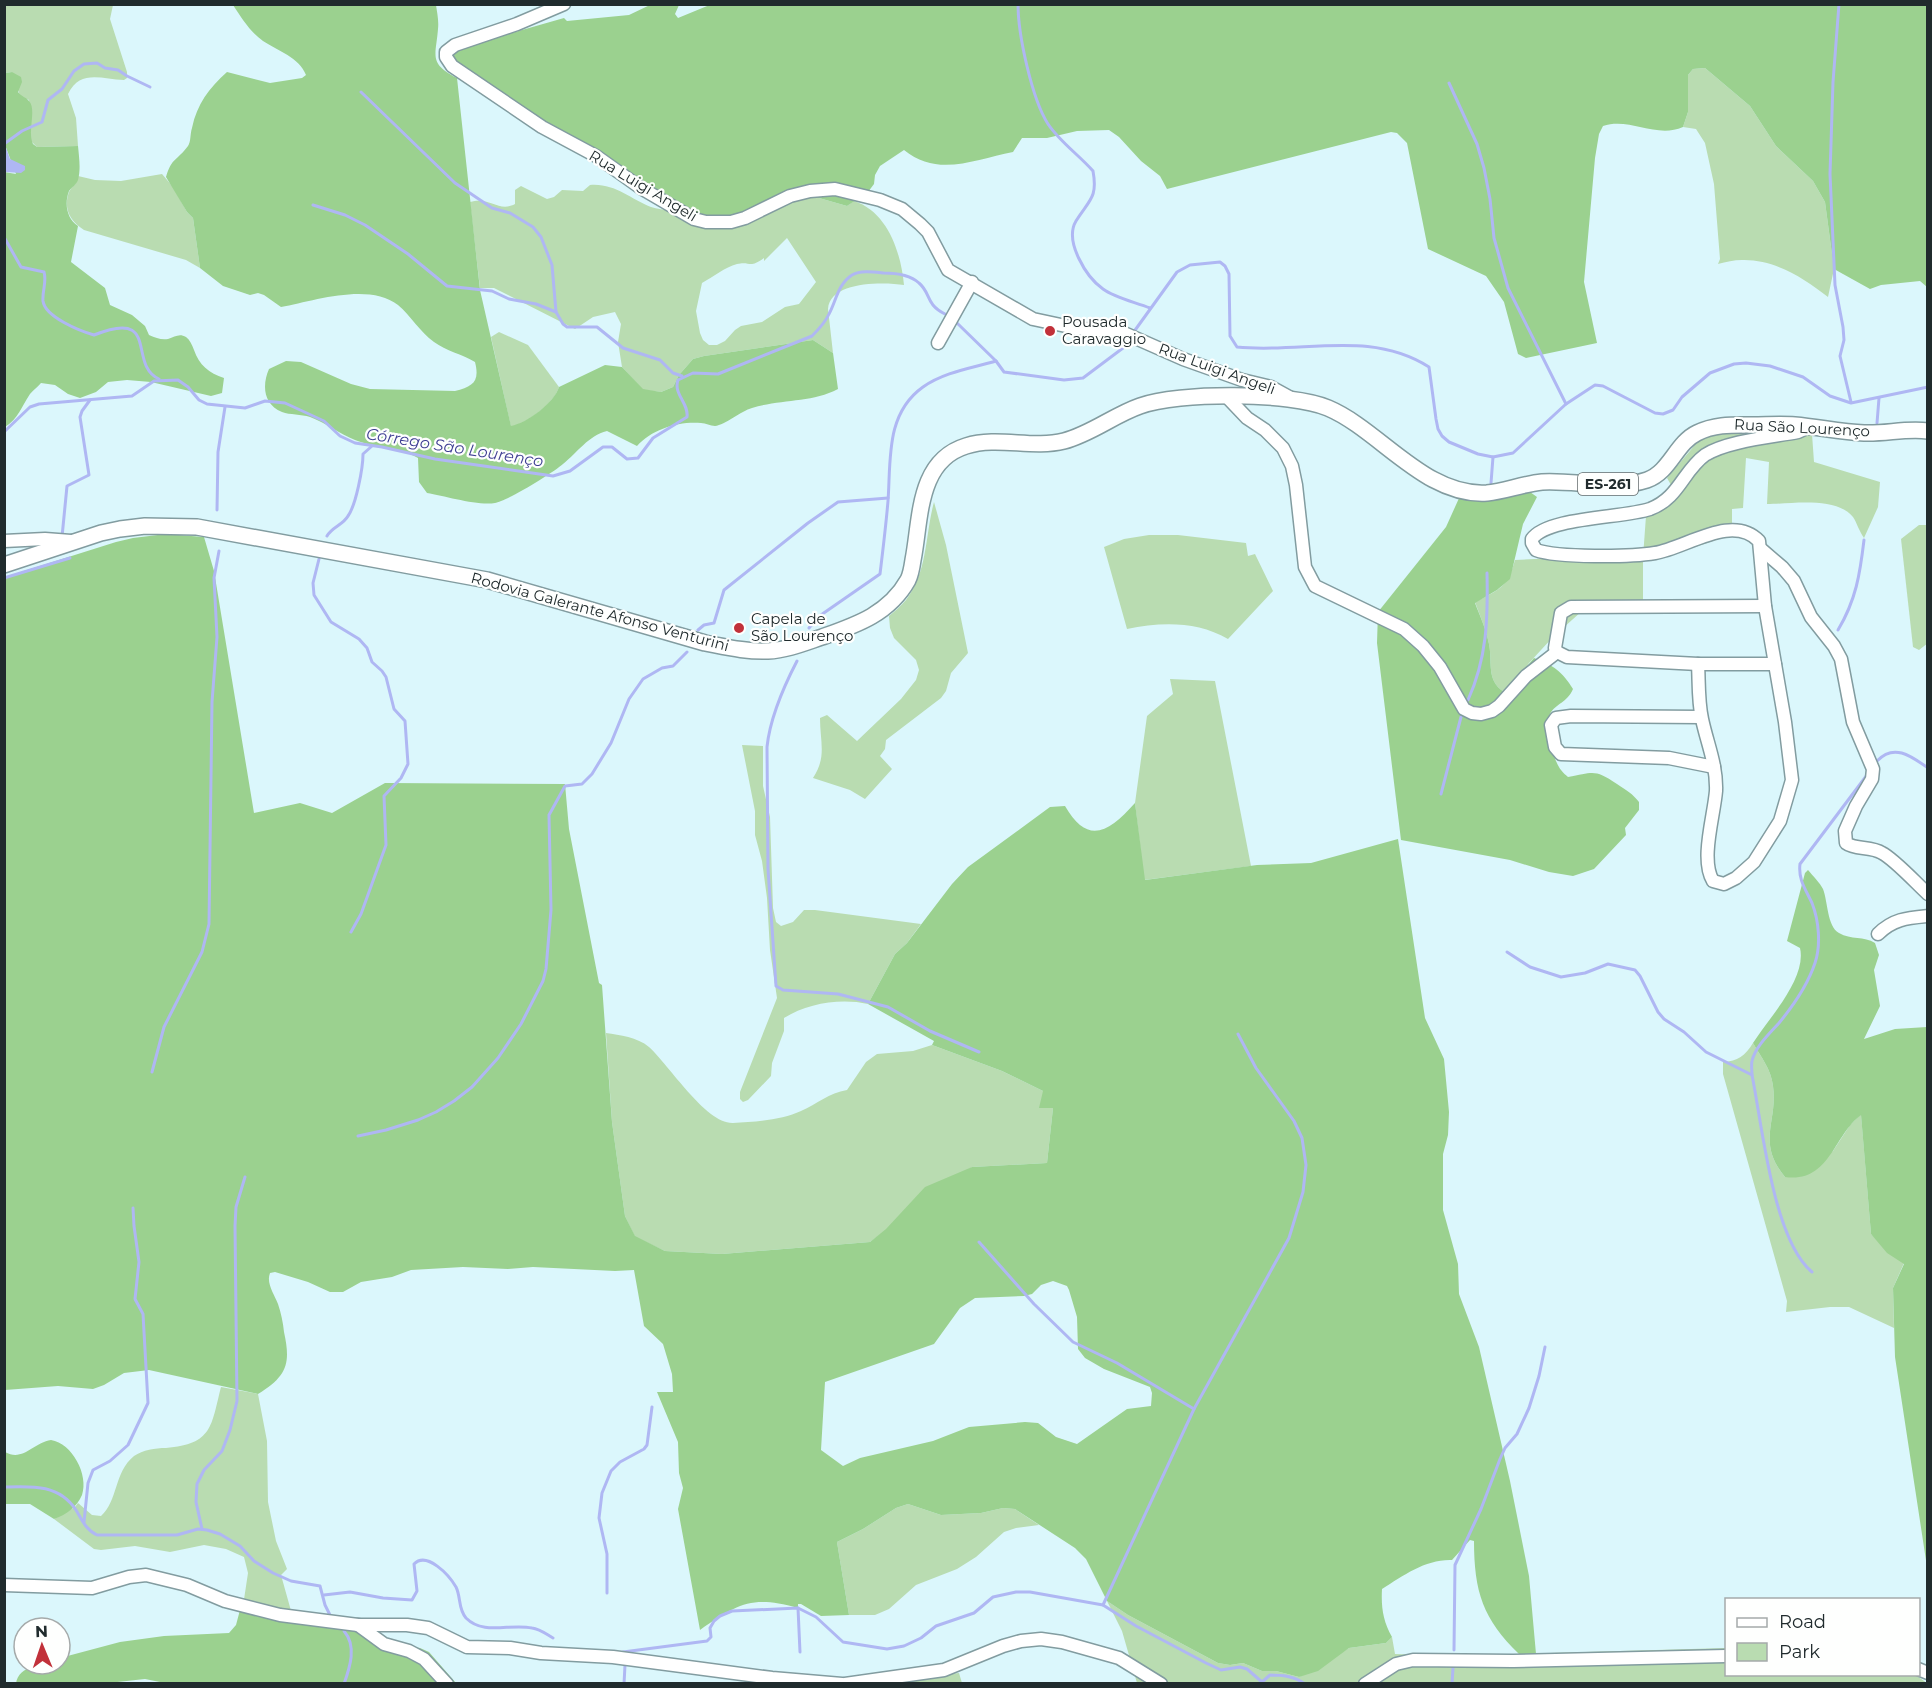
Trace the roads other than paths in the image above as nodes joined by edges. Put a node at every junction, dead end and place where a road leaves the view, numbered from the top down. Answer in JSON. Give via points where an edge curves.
{"nodes":[{"id":1,"x":564,"y":4,"type":"edge"},
{"id":2,"x":972,"y":282,"type":"junction"},
{"id":3,"x":938,"y":343,"type":"dead end"},
{"id":4,"x":1227,"y":397,"type":"junction"},
{"id":5,"x":1293,"y":399,"type":"junction"},
{"id":6,"x":1810,"y":427,"type":"junction"},
{"id":7,"x":1928,"y":431,"type":"edge"},
{"id":8,"x":4,"y":542,"type":"edge"},
{"id":9,"x":76,"y":542,"type":"junction"},
{"id":10,"x":1761,"y":549,"type":"junction"},
{"id":11,"x":4,"y":565,"type":"edge"},
{"id":12,"x":1765,"y":606,"type":"junction"},
{"id":13,"x":1557,"y":652,"type":"junction"},
{"id":14,"x":1698,"y":664,"type":"junction"},
{"id":15,"x":1775,"y":664,"type":"junction"},
{"id":16,"x":1701,"y":717,"type":"junction"},
{"id":17,"x":1714,"y":767,"type":"junction"},
{"id":18,"x":1928,"y":894,"type":"edge"},
{"id":19,"x":1928,"y":916,"type":"edge"},
{"id":20,"x":1878,"y":934,"type":"dead end"},
{"id":21,"x":4,"y":1585,"type":"edge"},
{"id":22,"x":358,"y":1626,"type":"junction"},
{"id":23,"x":1725,"y":1656,"type":"edge"},
{"id":24,"x":447,"y":1683,"type":"edge"},
{"id":25,"x":843,"y":1683,"type":"edge"},
{"id":26,"x":1161,"y":1683,"type":"edge"},
{"id":27,"x":1365,"y":1683,"type":"edge"}],
"edges":[{"from":1,"to":2,"type":"street","name":"Rua Luigi Angeli","via":[[455,45],[446,57],[452,66],[542,127],[596,156],[694,219],[731,222],[810,191],[835,189],[858,194],[910,216],[928,232],[948,270]]},
{"from":2,"to":3,"type":"street"},
{"from":2,"to":5,"type":"street","name":"Rua Luigi Angeli","via":[[1033,319],[1052,325],[1124,333],[1193,363],[1271,387]]},
{"from":4,"to":5,"type":"main road","name":"Rodovia Galerante Afonso Venturini","number":"ES-261"},
{"from":4,"to":9,"type":"main road","name":"Rodovia Galerante Afonso Venturini","number":"ES-261","via":[[1155,401],[1062,441],[984,443],[949,455],[928,480],[910,577],[899,594],[864,622],[790,648],[769,651],[705,643],[487,580],[197,527],[129,528]]},
{"from":4,"to":13,"type":"street","via":[[1283,448],[1292,466],[1305,567],[1315,586],[1404,629],[1440,667],[1464,708],[1472,713],[1492,711],[1526,676]]},
{"from":5,"to":6,"type":"main road","name":"Rua São Lourenço","number":"ES-261","via":[[1314,403],[1351,419],[1432,479],[1485,493],[1542,482],[1643,481],[1660,472],[1683,441],[1725,424]]},
{"from":6,"to":7,"type":"main road","name":"Rua São Lourenço","number":"ES-261","via":[[1866,433]]},
{"from":6,"to":10,"type":"street","via":[[1724,447],[1705,456],[1669,500],[1651,509],[1570,522],[1534,535],[1532,543],[1536,550],[1557,554],[1650,554],[1726,530],[1738,530],[1752,534]]},
{"from":8,"to":9,"type":"street"},
{"from":9,"to":11,"type":"main road","name":"Rodovia Galerante Afonso Venturini","number":"ES-261"},
{"from":10,"to":12,"type":"street"},
{"from":10,"to":18,"type":"street","via":[[1794,581],[1811,617],[1841,659],[1853,722],[1874,775],[1845,831],[1846,843],[1885,854]]},
{"from":12,"to":13,"type":"street","via":[[1571,607],[1561,613]]},
{"from":12,"to":15,"type":"street"},
{"from":13,"to":14,"type":"street","via":[[1567,657]]},
{"from":14,"to":15,"type":"street"},
{"from":14,"to":16,"type":"street"},
{"from":15,"to":17,"type":"street","via":[[1792,769],[1791,789],[1780,821],[1754,862],[1730,882],[1718,884],[1707,865],[1716,788]]},
{"from":16,"to":17,"type":"street"},
{"from":16,"to":17,"type":"street","via":[[1571,716],[1556,718],[1551,725],[1555,747],[1561,754],[1669,758]]},
{"from":19,"to":20,"type":"street","via":[[1895,921]]},
{"from":21,"to":22,"type":"street","via":[[92,1588],[146,1575],[280,1615]]},
{"from":22,"to":24,"type":"street","via":[[384,1644],[424,1659]]},
{"from":22,"to":25,"type":"street","via":[[428,1628],[478,1649],[613,1657],[772,1678]]},
{"from":23,"to":27,"type":"street","via":[[1413,1660],[1396,1664]]},
{"from":25,"to":26,"type":"street","via":[[944,1670],[1003,1646],[1041,1639],[1119,1658]]}]}
